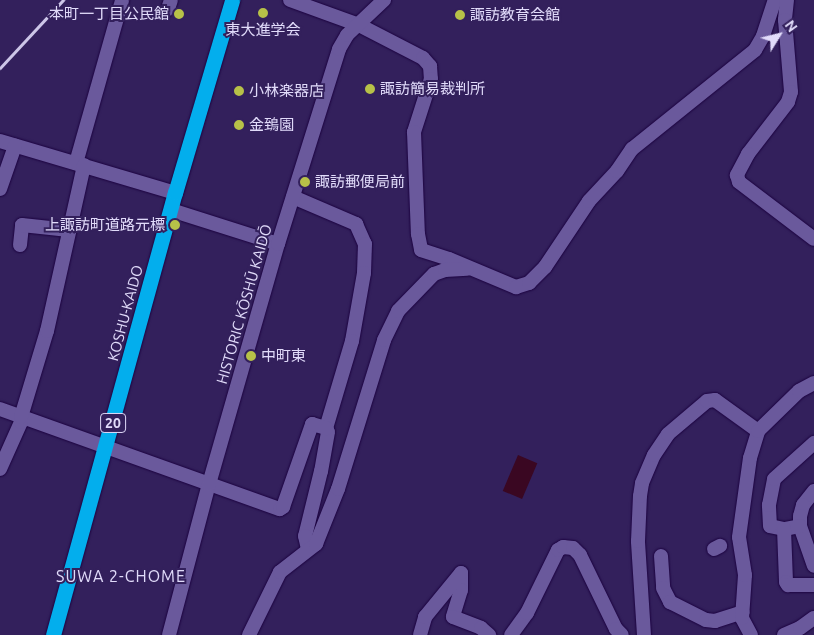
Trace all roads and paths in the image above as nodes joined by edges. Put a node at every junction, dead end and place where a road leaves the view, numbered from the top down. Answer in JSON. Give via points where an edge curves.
{"nodes":[{"id":1,"x":122,"y":0,"type":"edge"},
{"id":2,"x":232,"y":0,"type":"edge"},
{"id":3,"x":290,"y":0,"type":"edge"},
{"id":4,"x":384,"y":0,"type":"edge"},
{"id":5,"x":775,"y":0,"type":"edge"},
{"id":6,"x":787,"y":0,"type":"edge"},
{"id":7,"x":359,"y":25,"type":"junction"},
{"id":8,"x":0,"y":141,"type":"edge"},
{"id":9,"x":15,"y":146,"type":"junction"},
{"id":10,"x":80,"y":164,"type":"junction"},
{"id":11,"x":0,"y":189,"type":"edge"},
{"id":12,"x":175,"y":193,"type":"junction"},
{"id":13,"x":293,"y":197,"type":"junction"},
{"id":14,"x":171,"y":210,"type":"junction"},
{"id":15,"x":69,"y":230,"type":"junction"},
{"id":16,"x":814,"y":239,"type":"edge"},
{"id":17,"x":278,"y":244,"type":"junction"},
{"id":18,"x":20,"y":245,"type":"dead end"},
{"id":19,"x":468,"y":269,"type":"junction"},
{"id":20,"x":809,"y":382,"type":"edge"},
{"id":21,"x":0,"y":409,"type":"edge"},
{"id":22,"x":20,"y":417,"type":"junction"},
{"id":23,"x":326,"y":428,"type":"junction"},
{"id":24,"x":758,"y":431,"type":"junction"},
{"id":25,"x":814,"y":443,"type":"edge"},
{"id":26,"x":106,"y":447,"type":"junction"},
{"id":27,"x":0,"y":469,"type":"edge"},
{"id":28,"x":209,"y":484,"type":"junction"},
{"id":29,"x":814,"y":491,"type":"edge"},
{"id":30,"x":800,"y":526,"type":"junction"},
{"id":31,"x":784,"y":529,"type":"junction"},
{"id":32,"x":308,"y":549,"type":"junction"},
{"id":33,"x":661,"y":556,"type":"dead end"},
{"id":34,"x":814,"y":566,"type":"edge"},
{"id":35,"x":814,"y":585,"type":"edge"},
{"id":36,"x":743,"y":612,"type":"junction"},
{"id":37,"x":814,"y":618,"type":"edge"},
{"id":38,"x":53,"y":635,"type":"edge"},
{"id":39,"x":169,"y":635,"type":"edge"},
{"id":40,"x":249,"y":635,"type":"edge"},
{"id":41,"x":420,"y":635,"type":"edge"},
{"id":42,"x":489,"y":635,"type":"edge"},
{"id":43,"x":510,"y":635,"type":"edge"},
{"id":44,"x":622,"y":635,"type":"edge"},
{"id":45,"x":644,"y":635,"type":"edge"},
{"id":46,"x":751,"y":635,"type":"edge"},
{"id":47,"x":784,"y":635,"type":"edge"}],
"edges":[{"from":1,"to":10,"type":"street"},
{"from":2,"to":12,"type":"highway","name":"KOSHU-KAIDO","number":"20"},
{"from":3,"to":7,"type":"street"},
{"from":4,"to":7,"type":"street","name":"HISTORIC KŌSHŪ KAIDŌ"},
{"from":5,"to":19,"type":"street","via":[[764,36],[755,50],[632,149],[589,202],[545,267],[529,283],[516,287]]},
{"from":6,"to":16,"type":"street","via":[[785,20],[791,92],[788,102],[748,154],[737,174],[739,182]]},
{"from":7,"to":13,"type":"street","name":"HISTORIC KŌSHŪ KAIDŌ","via":[[339,49]]},
{"from":7,"to":19,"type":"street","via":[[424,58],[430,66],[431,79],[414,132],[418,234],[421,250]]},
{"from":8,"to":9,"type":"street"},
{"from":9,"to":10,"type":"street","via":[[54,151]]},
{"from":9,"to":11,"type":"street"},
{"from":10,"to":12,"type":"street"},
{"from":10,"to":15,"type":"street"},
{"from":12,"to":14,"type":"highway","name":"KOSHU-KAIDO","number":"20"},
{"from":13,"to":17,"type":"street","name":"HISTORIC KŌSHŪ KAIDŌ"},
{"from":13,"to":23,"type":"street","via":[[356,224],[365,244],[364,273],[352,341]]},
{"from":14,"to":17,"type":"street"},
{"from":14,"to":26,"type":"highway","name":"KOSHU-KAIDO","number":"20"},
{"from":15,"to":18,"type":"street","via":[[22,225]]},
{"from":15,"to":22,"type":"street","via":[[47,331]]},
{"from":17,"to":28,"type":"street","name":"HISTORIC KŌSHŪ KAIDŌ"},
{"from":19,"to":32,"type":"street","via":[[434,274],[398,311],[384,340],[338,489],[316,544]]},
{"from":20,"to":24,"type":"street"},
{"from":21,"to":22,"type":"street"},
{"from":22,"to":26,"type":"street"},
{"from":22,"to":27,"type":"street","via":[[21,422]]},
{"from":23,"to":28,"type":"street","via":[[312,424],[280,509]]},
{"from":23,"to":32,"type":"street","via":[[321,470],[305,536]]},
{"from":24,"to":36,"type":"street","via":[[750,458],[740,526],[745,576]]},
{"from":24,"to":45,"type":"street","via":[[715,400],[707,401],[668,434],[654,455],[640,496],[638,548]]},
{"from":25,"to":31,"type":"street","via":[[774,479],[768,522],[770,526]]},
{"from":26,"to":28,"type":"street"},
{"from":26,"to":38,"type":"highway","name":"KOSHU-KAIDO","number":"20"},
{"from":28,"to":39,"type":"street","name":"HISTORIC KŌSHŪ KAIDŌ"},
{"from":29,"to":30,"type":"street","via":[[803,505]]},
{"from":30,"to":31,"type":"street"},
{"from":30,"to":34,"type":"street"},
{"from":31,"to":35,"type":"street","via":[[786,582],[788,585]]},
{"from":32,"to":40,"type":"street","via":[[280,572]]},
{"from":33,"to":36,"type":"street","via":[[663,588],[670,602],[715,621]]},
{"from":36,"to":46,"type":"street","via":[[744,624]]},
{"from":37,"to":47,"type":"street"},
{"from":41,"to":42,"type":"street","via":[[425,618],[460,573],[461,590],[453,617],[481,628]]},
{"from":43,"to":44,"type":"street","via":[[527,612],[558,550],[563,547],[572,548],[580,555],[616,629]]}]}
